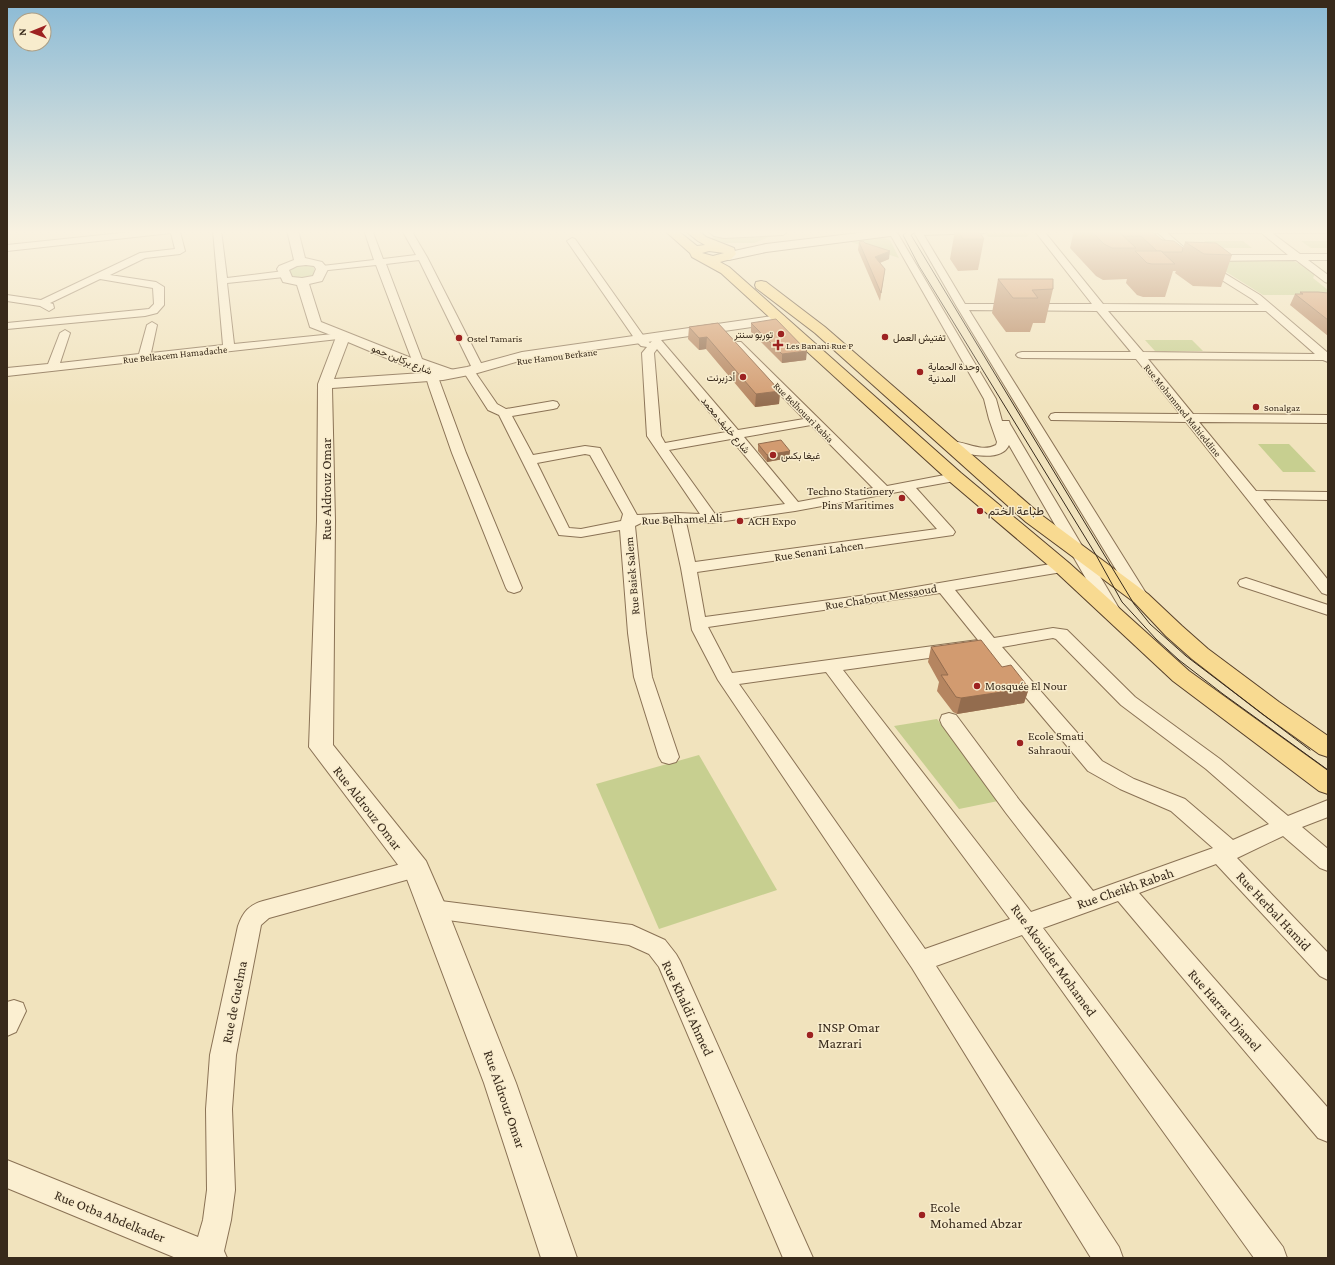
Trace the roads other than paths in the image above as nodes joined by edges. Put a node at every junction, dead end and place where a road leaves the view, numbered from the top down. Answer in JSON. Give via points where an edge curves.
{"nodes":[{"id":1,"x":72,"y":289,"type":"edge"},
{"id":2,"x":159,"y":289,"type":"edge"},
{"id":3,"x":224,"y":289,"type":"edge"},
{"id":4,"x":304,"y":289,"type":"edge"},
{"id":5,"x":389,"y":289,"type":"edge"},
{"id":6,"x":431,"y":289,"type":"edge"},
{"id":7,"x":609,"y":289,"type":"edge"},
{"id":8,"x":754,"y":289,"type":"edge"},
{"id":9,"x":768,"y":289,"type":"edge"},
{"id":10,"x":924,"y":289,"type":"edge"},
{"id":11,"x":952,"y":289,"type":"edge"},
{"id":12,"x":1086,"y":289,"type":"edge"},
{"id":13,"x":1243,"y":289,"type":"edge"},
{"id":14,"x":7,"y":298,"type":"edge"},
{"id":15,"x":42,"y":303,"type":"junction"},
{"id":16,"x":960,"y":304,"type":"junction"},
{"id":17,"x":1098,"y":304,"type":"junction"},
{"id":18,"x":1266,"y":305,"type":"junction"},
{"id":19,"x":782,"y":321,"type":"junction"},
{"id":20,"x":315,"y":324,"type":"junction"},
{"id":21,"x":12,"y":325,"type":"edge"},
{"id":22,"x":152,"y":326,"type":"dead end"},
{"id":23,"x":725,"y":332,"type":"junction"},
{"id":24,"x":66,"y":334,"type":"dead end"},
{"id":25,"x":331,"y":337,"type":"junction"},
{"id":26,"x":650,"y":342,"type":"junction"},
{"id":27,"x":229,"y":348,"type":"junction"},
{"id":28,"x":1022,"y":355,"type":"dead end"},
{"id":29,"x":1139,"y":356,"type":"junction"},
{"id":30,"x":144,"y":357,"type":"junction"},
{"id":31,"x":1327,"y":358,"type":"edge"},
{"id":32,"x":418,"y":364,"type":"junction"},
{"id":33,"x":53,"y":367,"type":"junction"},
{"id":34,"x":7,"y":372,"type":"edge"},
{"id":35,"x":455,"y":373,"type":"junction"},
{"id":36,"x":325,"y":384,"type":"junction"},
{"id":37,"x":990,"y":399,"type":"junction"},
{"id":38,"x":552,"y":404,"type":"dead end"},
{"id":39,"x":504,"y":413,"type":"junction"},
{"id":40,"x":1055,"y":417,"type":"dead end"},
{"id":41,"x":1189,"y":418,"type":"junction"},
{"id":42,"x":1328,"y":419,"type":"edge"},
{"id":43,"x":812,"y":421,"type":"junction"},
{"id":44,"x":734,"y":434,"type":"junction"},
{"id":45,"x":950,"y":446,"type":"junction"},
{"id":46,"x":661,"y":448,"type":"junction"},
{"id":47,"x":925,"y":450,"type":"junction"},
{"id":48,"x":529,"y":460,"type":"junction"},
{"id":49,"x":955,"y":477,"type":"junction"},
{"id":50,"x":907,"y":487,"type":"junction"},
{"id":51,"x":884,"y":491,"type":"junction"},
{"id":52,"x":1252,"y":495,"type":"junction"},
{"id":53,"x":1328,"y":496,"type":"edge"},
{"id":54,"x":795,"y":507,"type":"junction"},
{"id":55,"x":677,"y":517,"type":"junction"},
{"id":56,"x":711,"y":519,"type":"junction"},
{"id":57,"x":627,"y":524,"type":"junction"},
{"id":58,"x":1077,"y":549,"type":"junction"},
{"id":59,"x":1062,"y":567,"type":"junction"},
{"id":60,"x":689,"y":568,"type":"junction"},
{"id":61,"x":1246,"y":583,"type":"dead end"},
{"id":62,"x":944,"y":587,"type":"junction"},
{"id":63,"x":514,"y":588,"type":"dead end"},
{"id":64,"x":1328,"y":590,"type":"edge"},
{"id":65,"x":1140,"y":598,"type":"junction"},
{"id":66,"x":1328,"y":610,"type":"edge"},
{"id":67,"x":1114,"y":613,"type":"junction"},
{"id":68,"x":698,"y":623,"type":"junction"},
{"id":69,"x":990,"y":644,"type":"junction"},
{"id":70,"x":831,"y":666,"type":"junction"},
{"id":71,"x":727,"y":680,"type":"junction"},
{"id":72,"x":949,"y":720,"type":"dead end"},
{"id":73,"x":1328,"y":748,"type":"edge"},
{"id":74,"x":669,"y":757,"type":"dead end"},
{"id":75,"x":1328,"y":784,"type":"edge"},
{"id":76,"x":1328,"y":808,"type":"edge"},
{"id":77,"x":1286,"y":825,"type":"junction"},
{"id":78,"x":1226,"y":853,"type":"junction"},
{"id":79,"x":1328,"y":862,"type":"edge"},
{"id":80,"x":416,"y":870,"type":"junction"},
{"id":81,"x":1123,"y":891,"type":"junction"},
{"id":82,"x":1088,"y":902,"type":"junction"},
{"id":83,"x":434,"y":909,"type":"junction"},
{"id":84,"x":1026,"y":922,"type":"junction"},
{"id":85,"x":920,"y":961,"type":"junction"},
{"id":86,"x":1328,"y":969,"type":"edge"},
{"id":87,"x":1328,"y":1128,"type":"edge"},
{"id":88,"x":7,"y":1174,"type":"edge"},
{"id":89,"x":209,"y":1257,"type":"edge"},
{"id":90,"x":559,"y":1258,"type":"edge"},
{"id":91,"x":798,"y":1258,"type":"edge"},
{"id":92,"x":1108,"y":1258,"type":"edge"},
{"id":93,"x":1272,"y":1258,"type":"edge"}],
"edges":[{"from":1,"to":15,"type":"street"},
{"from":2,"to":21,"type":"street","via":[[159,305],[153,311],[145,313]]},
{"from":3,"to":27,"type":"street"},
{"from":4,"to":20,"type":"street"},
{"from":5,"to":32,"type":"street"},
{"from":6,"to":35,"type":"street"},
{"from":7,"to":26,"type":"street","name":"شارع خليف محمد"},
{"from":8,"to":19,"type":"main road"},
{"from":9,"to":45,"type":"main road","via":[[820,330]]},
{"from":10,"to":37,"type":"street"},
{"from":11,"to":16,"type":"street"},
{"from":12,"to":17,"type":"street","name":"Rue Mohammed Mahieddine"},
{"from":13,"to":18,"type":"street"},
{"from":14,"to":15,"type":"street"},
{"from":15,"to":21,"type":"street","via":[[50,308]]},
{"from":16,"to":17,"type":"street"},
{"from":16,"to":65,"type":"street"},
{"from":17,"to":18,"type":"street"},
{"from":17,"to":29,"type":"street","name":"Rue Mohammed Mahieddine"},
{"from":18,"to":31,"type":"street"},
{"from":19,"to":23,"type":"street","name":"Rue Hamou Berkane"},
{"from":19,"to":26,"type":"street","name":"Rue Hamou Berkane"},
{"from":19,"to":47,"type":"main road"},
{"from":20,"to":25,"type":"street","name":"شارع بركاين حمو"},
{"from":20,"to":25,"type":"street"},
{"from":22,"to":30,"type":"street"},
{"from":23,"to":26,"type":"street","name":"Rue Hamou Berkane"},
{"from":23,"to":43,"type":"street","name":"Rue Belhouari Rabia"},
{"from":24,"to":33,"type":"street"},
{"from":25,"to":27,"type":"street","name":"Rue Belkacem Hamadache"},
{"from":25,"to":32,"type":"street","name":"شارع بركاين حمو"},
{"from":25,"to":36,"type":"street","name":"Rue Aldrouz Omar"},
{"from":26,"to":35,"type":"street","name":"Rue Hamou Berkane","via":[[526,361],[507,361]]},
{"from":26,"to":44,"type":"street","name":"شارع خليف محمد"},
{"from":26,"to":46,"type":"street","via":[[648,353],[654,436]]},
{"from":27,"to":30,"type":"street","name":"Rue Belkacem Hamadache"},
{"from":28,"to":29,"type":"street"},
{"from":29,"to":31,"type":"street"},
{"from":29,"to":41,"type":"street","name":"Rue Mohammed Mahieddine"},
{"from":30,"to":33,"type":"street","name":"Rue Belkacem Hamadache"},
{"from":32,"to":35,"type":"street","name":"شارع بركاين حمو"},
{"from":33,"to":34,"type":"street","name":"Rue Belkacem Hamadache"},
{"from":35,"to":36,"type":"street"},
{"from":35,"to":39,"type":"street","name":"Rue Baiek Salem","via":[[492,407]]},
{"from":35,"to":63,"type":"street","via":[[440,403]]},
{"from":36,"to":80,"type":"street","name":"Rue Aldrouz Omar","via":[[326,521],[321,747]]},
{"from":37,"to":45,"type":"street","via":[[1004,442],[1002,447],[996,451],[984,451]]},
{"from":37,"to":58,"type":"street"},
{"from":38,"to":39,"type":"street"},
{"from":39,"to":48,"type":"street","name":"Rue Baiek Salem"},
{"from":40,"to":41,"type":"street"},
{"from":41,"to":42,"type":"street"},
{"from":41,"to":52,"type":"street","name":"Rue Mohammed Mahieddine"},
{"from":43,"to":44,"type":"street"},
{"from":43,"to":51,"type":"street","name":"Rue Belhouari Rabia"},
{"from":44,"to":46,"type":"street"},
{"from":44,"to":54,"type":"street","name":"شارع خليف محمد"},
{"from":45,"to":47,"type":"main road"},
{"from":45,"to":58,"type":"main road","via":[[1033,518]]},
{"from":46,"to":56,"type":"street"},
{"from":47,"to":49,"type":"main road"},
{"from":48,"to":57,"type":"street","name":"Rue Baiek Salem","via":[[564,532],[581,533]]},
{"from":48,"to":57,"type":"street","name":"Rue Belhamel Ali","via":[[585,450],[594,452],[630,514]]},
{"from":49,"to":50,"type":"street","name":"Rue Belhamel Ali"},
{"from":49,"to":59,"type":"main road"},
{"from":50,"to":51,"type":"street","name":"Rue Belhamel Ali"},
{"from":50,"to":60,"type":"street","name":"Rue Senani Lahcen","via":[[948,532]]},
{"from":51,"to":54,"type":"street","name":"Rue Belhamel Ali"},
{"from":52,"to":53,"type":"street"},
{"from":52,"to":64,"type":"street","name":"Rue Mohammed Mahieddine"},
{"from":54,"to":56,"type":"street","name":"Rue Belhamel Ali"},
{"from":55,"to":56,"type":"street","name":"Rue Belhamel Ali"},
{"from":55,"to":57,"type":"street","name":"Rue Belhamel Ali","via":[[639,519]]},
{"from":55,"to":60,"type":"street"},
{"from":57,"to":74,"type":"street","name":"Rue Baiek Salem","via":[[643,677]]},
{"from":58,"to":65,"type":"main road"},
{"from":58,"to":67,"type":"street"},
{"from":59,"to":62,"type":"street","name":"Rue Chabout Messaoud"},
{"from":59,"to":67,"type":"main road"},
{"from":60,"to":68,"type":"street"},
{"from":61,"to":66,"type":"street"},
{"from":62,"to":68,"type":"street","name":"Rue Chabout Messaoud"},
{"from":62,"to":69,"type":"street","name":"Rue Herbal Hamid"},
{"from":65,"to":73,"type":"main road","via":[[1200,654]]},
{"from":67,"to":75,"type":"main road","via":[[1181,676]]},
{"from":68,"to":71,"type":"street"},
{"from":69,"to":70,"type":"street"},
{"from":69,"to":77,"type":"street","via":[[1053,633],[1061,634],[1128,700],[1213,764]]},
{"from":69,"to":78,"type":"street","name":"Rue Herbal Hamid","via":[[1095,766],[1127,784],[1178,805]]},
{"from":70,"to":71,"type":"street"},
{"from":70,"to":84,"type":"street","name":"Rue Akouider Mohamed"},
{"from":71,"to":85,"type":"street"},
{"from":72,"to":82,"type":"street","via":[[1013,808]]},
{"from":76,"to":77,"type":"street","name":"Rue Cheikh Rabah"},
{"from":77,"to":78,"type":"street","name":"Rue Cheikh Rabah"},
{"from":77,"to":79,"type":"street"},
{"from":78,"to":81,"type":"street","name":"Rue Cheikh Rabah"},
{"from":78,"to":86,"type":"street","name":"Rue Herbal Hamid"},
{"from":80,"to":83,"type":"street","name":"Rue Aldrouz Omar"},
{"from":80,"to":89,"type":"street","name":"Rue de Guelma","via":[[263,910],[252,919],[223,1055],[219,1109],[221,1190]]},
{"from":81,"to":82,"type":"street","name":"Rue Cheikh Rabah"},
{"from":81,"to":87,"type":"street","name":"Rue Harrat Djamel"},
{"from":82,"to":84,"type":"street","name":"Rue Cheikh Rabah"},
{"from":83,"to":90,"type":"street","name":"Rue Aldrouz Omar","via":[[500,1083]]},
{"from":83,"to":91,"type":"street","name":"Rue Khaldi Ahmed","via":[[632,935],[657,947],[668,961]]},
{"from":84,"to":85,"type":"street","name":"Rue Cheikh Rabah"},
{"from":84,"to":93,"type":"street","name":"Rue Akouider Mohamed"},
{"from":85,"to":92,"type":"street"},
{"from":88,"to":89,"type":"street","name":"Rue Otba Abdelkader"}]}
